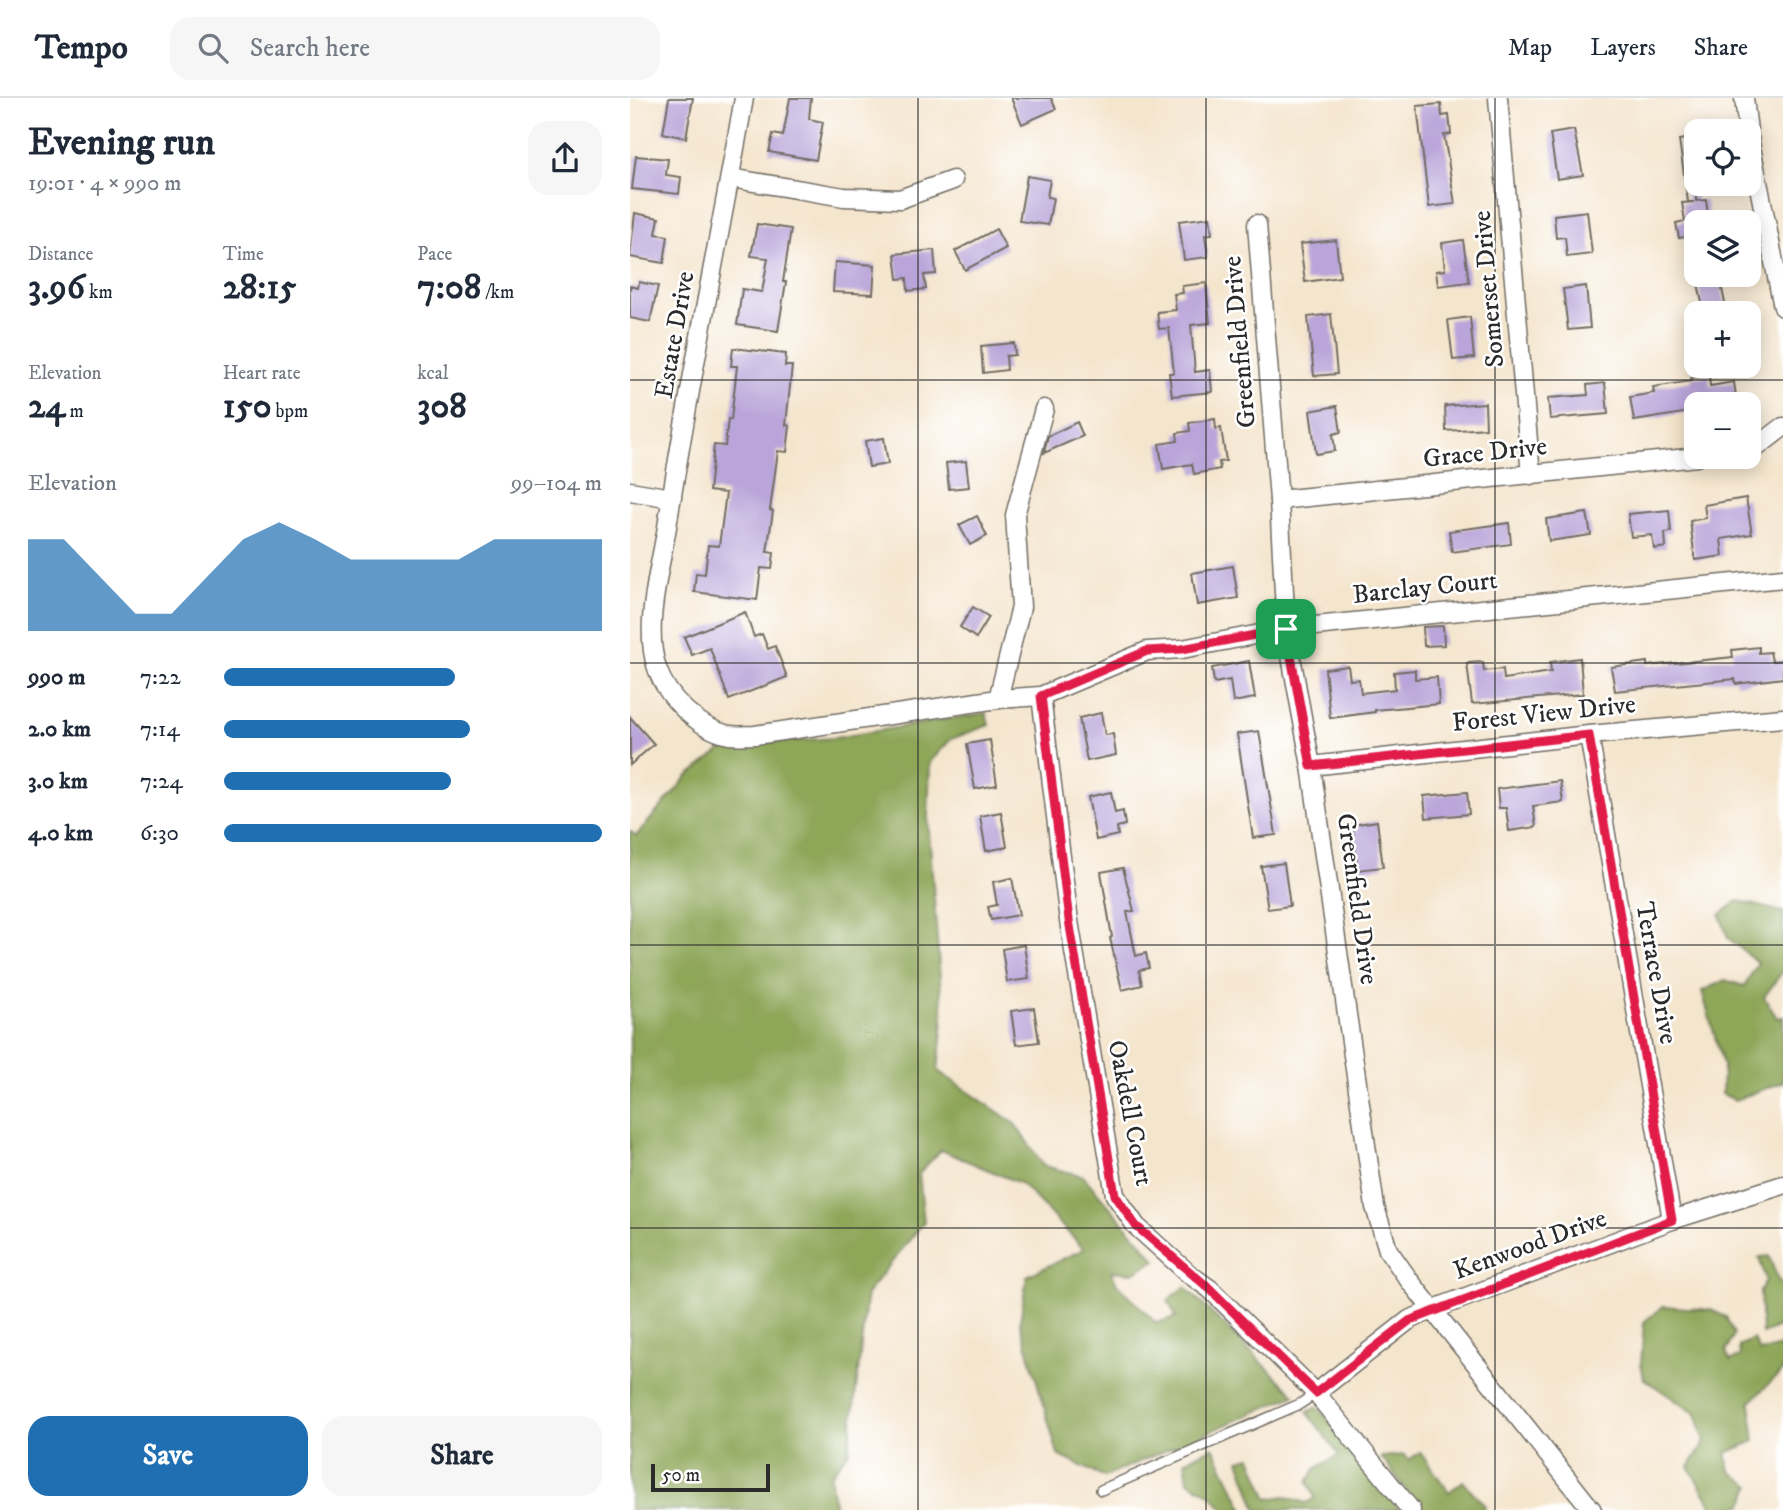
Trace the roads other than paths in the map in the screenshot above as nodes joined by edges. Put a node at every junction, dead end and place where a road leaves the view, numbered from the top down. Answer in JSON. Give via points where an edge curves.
{"nodes":[{"id":1,"x":744,"y":98,"type":"edge"},
{"id":2,"x":1498,"y":98,"type":"edge"},
{"id":3,"x":1744,"y":98,"type":"edge"},
{"id":4,"x":1746,"y":119,"type":"edge"},
{"id":5,"x":730,"y":178,"type":"junction"},
{"id":6,"x":953,"y":180,"type":"dead end"},
{"id":7,"x":1761,"y":196,"type":"edge"},
{"id":8,"x":1257,"y":224,"type":"dead end"},
{"id":9,"x":1783,"y":307,"type":"edge"},
{"id":10,"x":1044,"y":410,"type":"dead end"},
{"id":11,"x":1783,"y":427,"type":"edge"},
{"id":12,"x":1761,"y":444,"type":"edge"},
{"id":13,"x":1684,"y":458,"type":"edge"},
{"id":14,"x":1531,"y":475,"type":"junction"},
{"id":15,"x":630,"y":491,"type":"edge"},
{"id":16,"x":671,"y":498,"type":"junction"},
{"id":17,"x":1279,"y":500,"type":"junction"},
{"id":18,"x":1783,"y":578,"type":"edge"},
{"id":19,"x":1286,"y":629,"type":"junction"},
{"id":20,"x":1041,"y":696,"type":"junction"},
{"id":21,"x":998,"y":699,"type":"junction"},
{"id":22,"x":1783,"y":718,"type":"edge"},
{"id":23,"x":1589,"y":735,"type":"junction"},
{"id":24,"x":1311,"y":766,"type":"junction"},
{"id":25,"x":1783,"y":1185,"type":"edge"},
{"id":26,"x":1672,"y":1220,"type":"junction"},
{"id":27,"x":1434,"y":1309,"type":"junction"},
{"id":28,"x":1316,"y":1393,"type":"junction"},
{"id":29,"x":1101,"y":1490,"type":"dead end"},
{"id":30,"x":1411,"y":1510,"type":"edge"},
{"id":31,"x":1592,"y":1510,"type":"edge"}],
"edges":[{"from":1,"to":5,"type":"street","name":"Estate Drive"},
{"from":2,"to":14,"type":"street","name":"Somerset Drive"},
{"from":3,"to":4,"type":"street"},
{"from":5,"to":6,"type":"street","via":[[844,197],[900,199]]},
{"from":5,"to":16,"type":"street","name":"Estate Drive"},
{"from":7,"to":9,"type":"street"},
{"from":8,"to":17,"type":"street","name":"Greenfield Drive"},
{"from":10,"to":21,"type":"street","via":[[1015,515],[1021,607]]},
{"from":11,"to":12,"type":"street"},
{"from":13,"to":14,"type":"street","name":"Grace Drive"},
{"from":14,"to":17,"type":"street","name":"Grace Drive"},
{"from":15,"to":16,"type":"street"},
{"from":16,"to":21,"type":"street","name":"Estate Drive","via":[[651,639],[657,669],[671,693],[706,726],[728,735],[755,735]]},
{"from":17,"to":19,"type":"street","name":"Greenfield Drive"},
{"from":18,"to":19,"type":"street","name":"Barclay Court"},
{"from":19,"to":20,"type":"street","name":"Barclay Court","via":[[1147,651]]},
{"from":19,"to":24,"type":"street","name":"Greenfield Drive"},
{"from":20,"to":21,"type":"street","name":"Estate Drive"},
{"from":20,"to":28,"type":"street","name":"Oakdell Court","via":[[1069,920],[1115,1195],[1136,1226],[1210,1289]]},
{"from":22,"to":23,"type":"street","name":"Forest View Drive"},
{"from":23,"to":24,"type":"street","name":"Forest View Drive"},
{"from":23,"to":26,"type":"street","name":"Terrace Drive"},
{"from":24,"to":27,"type":"street","name":"Greenfield Drive","via":[[1375,1207],[1388,1250]]},
{"from":25,"to":26,"type":"street","name":"Kenwood Drive"},
{"from":26,"to":27,"type":"street","name":"Kenwood Drive"},
{"from":27,"to":28,"type":"street","name":"Kenwood Drive","via":[[1409,1321]]},
{"from":27,"to":31,"type":"street","name":"Greenfield Drive"},
{"from":28,"to":29,"type":"lane"},
{"from":28,"to":30,"type":"street","name":"Oakdell Court"}]}
